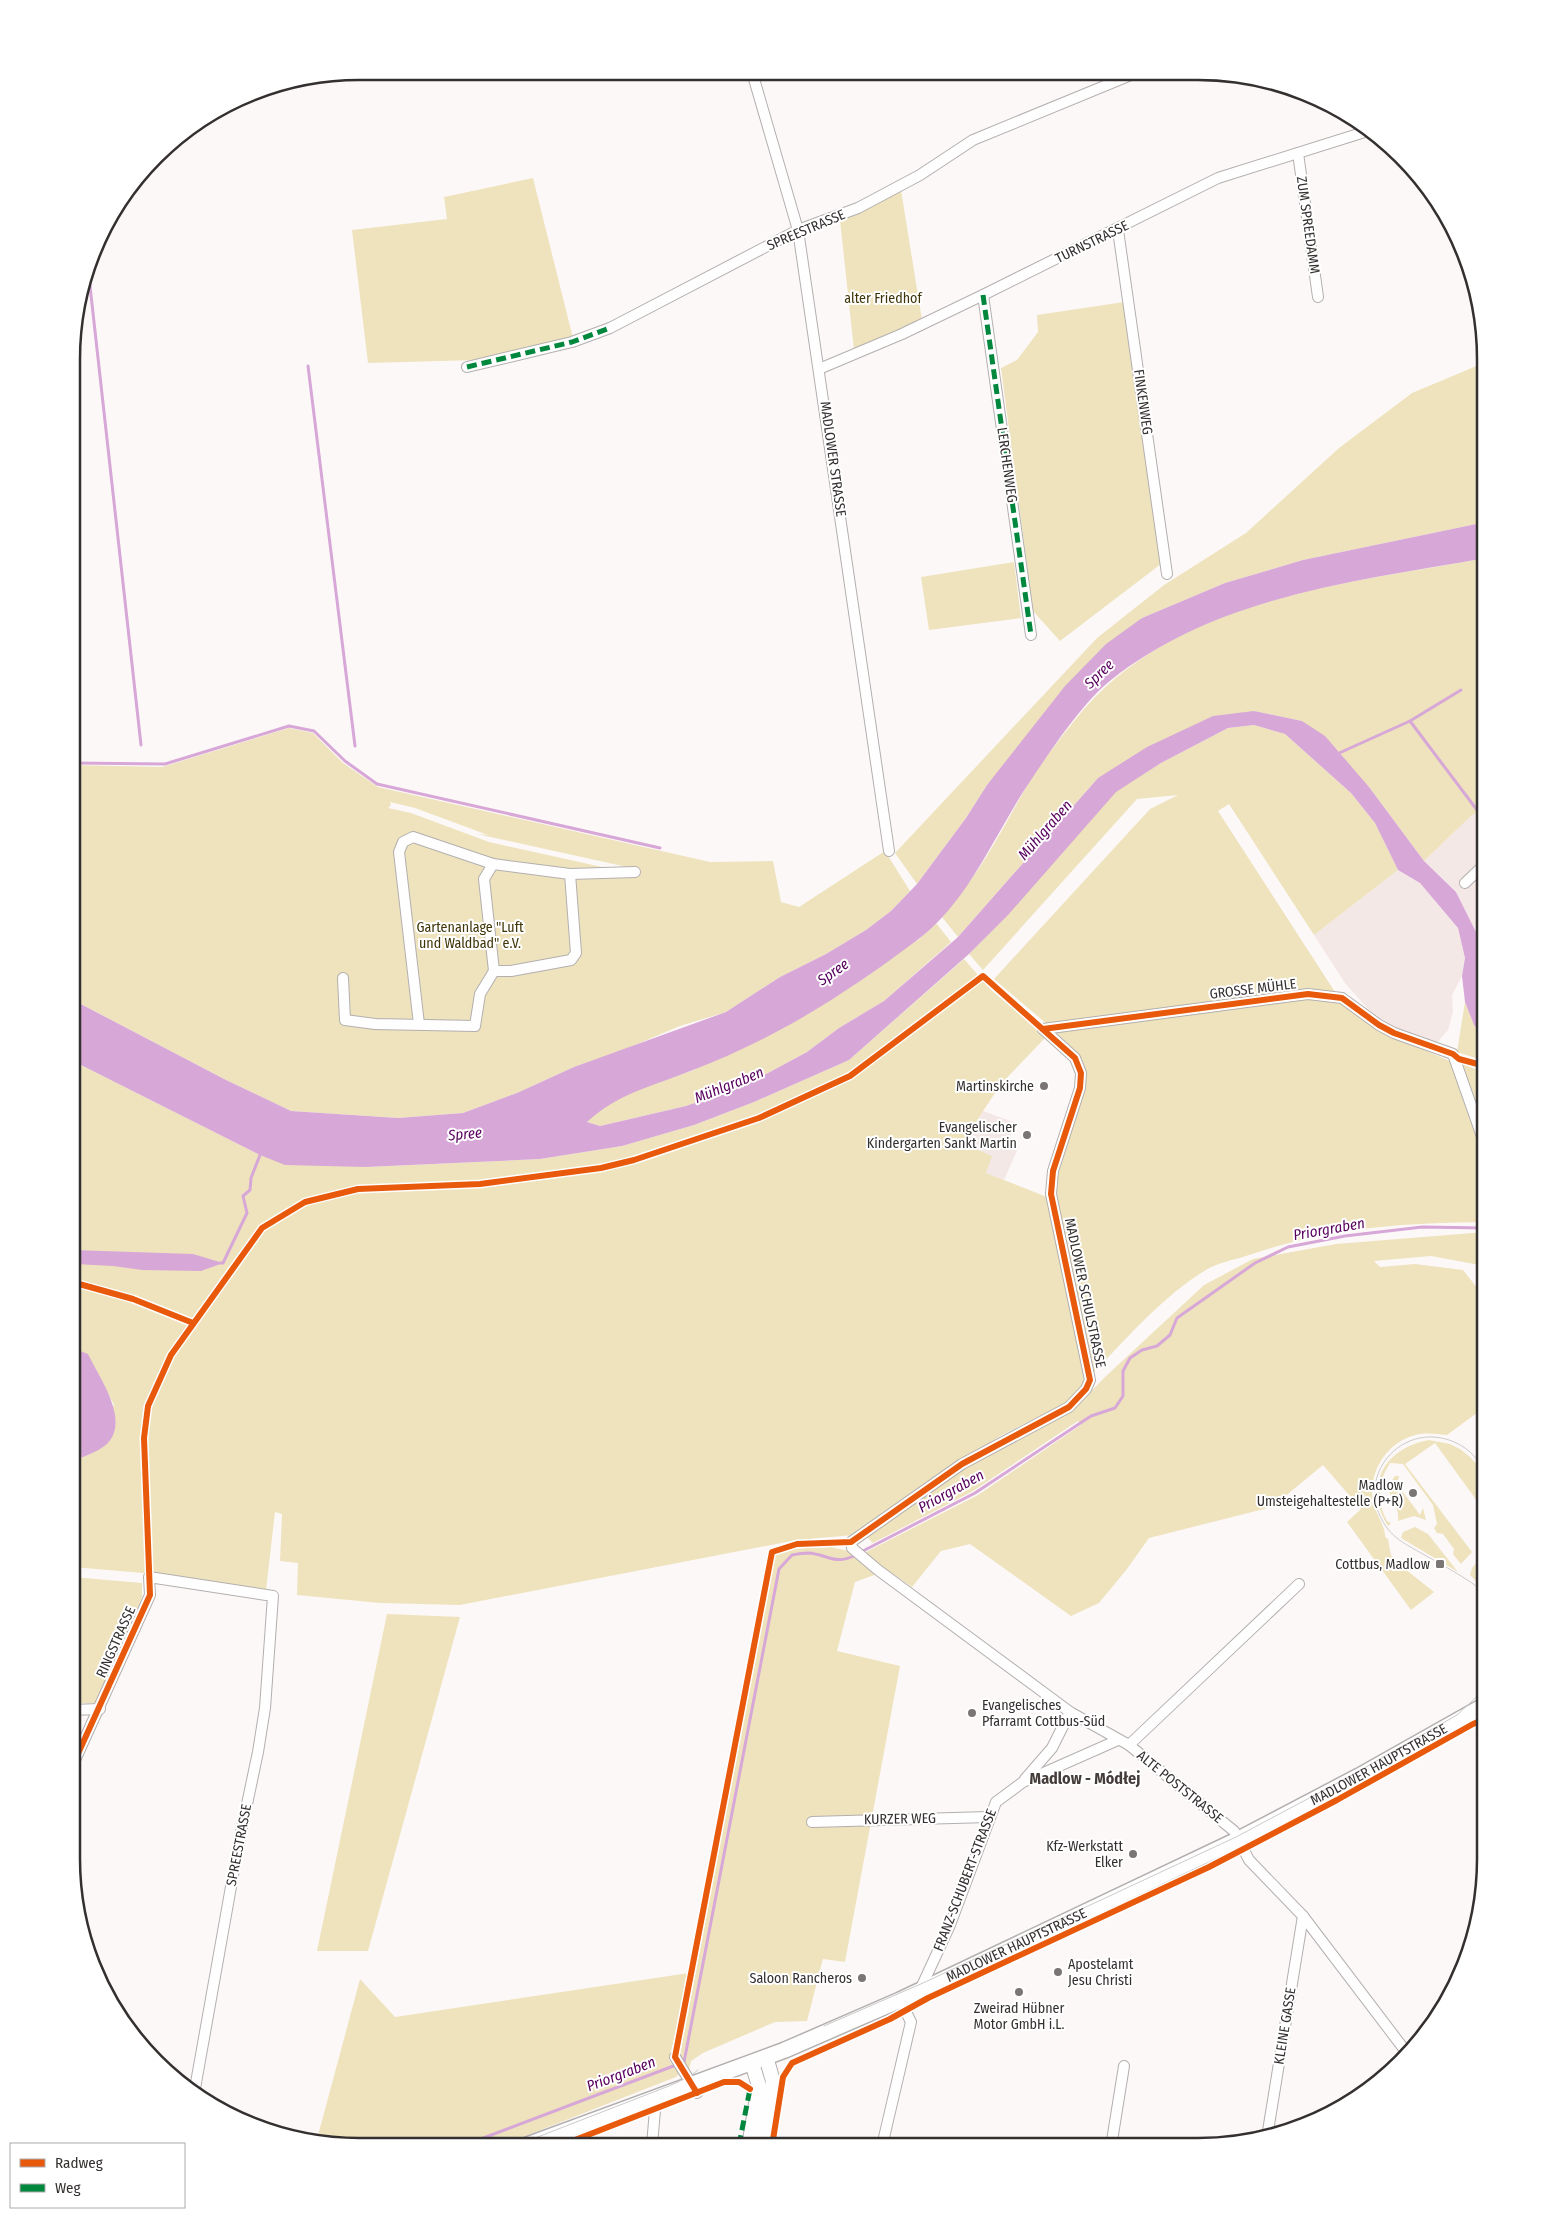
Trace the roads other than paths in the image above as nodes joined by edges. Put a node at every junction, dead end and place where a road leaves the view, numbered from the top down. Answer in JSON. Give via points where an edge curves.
{"nodes":[{"id":1,"x":754,"y":80,"type":"edge"},
{"id":2,"x":1121,"y":80,"type":"edge"},
{"id":3,"x":1361,"y":133,"type":"edge"},
{"id":4,"x":1298,"y":153,"type":"junction"},
{"id":5,"x":798,"y":230,"type":"junction"},
{"id":6,"x":1118,"y":230,"type":"junction"},
{"id":7,"x":983,"y":295,"type":"junction"},
{"id":8,"x":1318,"y":298,"type":"dead end"},
{"id":9,"x":467,"y":367,"type":"dead end"},
{"id":10,"x":819,"y":369,"type":"junction"},
{"id":11,"x":1167,"y":574,"type":"dead end"},
{"id":12,"x":1031,"y":634,"type":"dead end"},
{"id":13,"x":889,"y":851,"type":"dead end"},
{"id":14,"x":493,"y":864,"type":"junction"},
{"id":15,"x":635,"y":872,"type":"dead end"},
{"id":16,"x":1477,"y":872,"type":"edge"},
{"id":17,"x":570,"y":874,"type":"junction"},
{"id":18,"x":1465,"y":883,"type":"dead end"},
{"id":19,"x":494,"y":971,"type":"junction"},
{"id":20,"x":343,"y":978,"type":"dead end"},
{"id":21,"x":419,"y":1024,"type":"junction"},
{"id":22,"x":1043,"y":1028,"type":"joint"},
{"id":23,"x":1477,"y":1122,"type":"edge"},
{"id":24,"x":852,"y":1545,"type":"joint"},
{"id":25,"x":1298,"y":1584,"type":"dead end"},
{"id":26,"x":273,"y":1596,"type":"joint"},
{"id":27,"x":100,"y":1709,"type":"junction"},
{"id":28,"x":80,"y":1710,"type":"edge"},
{"id":29,"x":1477,"y":1710,"type":"edge"},
{"id":30,"x":1070,"y":1712,"type":"junction"},
{"id":31,"x":1118,"y":1740,"type":"junction"},
{"id":32,"x":1129,"y":1745,"type":"junction"},
{"id":33,"x":80,"y":1747,"type":"edge"},
{"id":34,"x":1023,"y":1782,"type":"junction"},
{"id":35,"x":989,"y":1817,"type":"junction"},
{"id":36,"x":812,"y":1822,"type":"dead end"},
{"id":37,"x":1237,"y":1840,"type":"junction"},
{"id":38,"x":1303,"y":1916,"type":"junction"},
{"id":39,"x":920,"y":1990,"type":"junction"},
{"id":40,"x":900,"y":2000,"type":"junction"},
{"id":41,"x":1403,"y":2048,"type":"edge"},
{"id":42,"x":675,"y":2057,"type":"dead end"},
{"id":43,"x":766,"y":2057,"type":"junction"},
{"id":44,"x":752,"y":2063,"type":"junction"},
{"id":45,"x":1124,"y":2066,"type":"dead end"},
{"id":46,"x":692,"y":2083,"type":"junction"},
{"id":47,"x":196,"y":2085,"type":"edge"},
{"id":48,"x":652,"y":2100,"type":"junction"},
{"id":49,"x":1268,"y":2128,"type":"edge"},
{"id":50,"x":546,"y":2138,"type":"edge"},
{"id":51,"x":653,"y":2138,"type":"edge"},
{"id":52,"x":750,"y":2138,"type":"edge"},
{"id":53,"x":763,"y":2138,"type":"edge"},
{"id":54,"x":884,"y":2138,"type":"edge"},
{"id":55,"x":1112,"y":2138,"type":"edge"}],
"edges":[{"from":1,"to":5,"type":"street","name":"MADLOWER STRASSE"},
{"from":2,"to":5,"type":"street","name":"SPREESTRASSE","via":[[973,140],[920,175],[858,208]]},
{"from":3,"to":4,"type":"street","name":"TURNSTRASSE"},
{"from":4,"to":6,"type":"street","name":"TURNSTRASSE","via":[[1218,178]]},
{"from":4,"to":8,"type":"street","name":"ZUM SPREEDAMM"},
{"from":5,"to":9,"type":"street","name":"SPREESTRASSE","via":[[610,328],[572,342]]},
{"from":5,"to":10,"type":"street","name":"MADLOWER STRASSE"},
{"from":6,"to":7,"type":"street","name":"TURNSTRASSE"},
{"from":6,"to":11,"type":"street","name":"FINKENWEG"},
{"from":7,"to":10,"type":"street","name":"TURNSTRASSE"},
{"from":7,"to":12,"type":"street","name":"LERCHENWEG"},
{"from":10,"to":13,"type":"street","name":"MADLOWER STRASSE"},
{"from":14,"to":17,"type":"street"},
{"from":14,"to":19,"type":"street","via":[[484,879]]},
{"from":14,"to":21,"type":"street","via":[[413,837],[403,842],[398,852]]},
{"from":15,"to":17,"type":"street"},
{"from":16,"to":18,"type":"street"},
{"from":17,"to":19,"type":"street","via":[[576,953],[571,960]]},
{"from":19,"to":21,"type":"street","via":[[480,994],[475,1026]]},
{"from":20,"to":21,"type":"street","via":[[345,1020]]},
{"from":22,"to":23,"type":"street","name":"GROSSE MÜHLE","via":[[1308,994],[1342,998],[1394,1033],[1453,1054]]},
{"from":22,"to":24,"type":"street","name":"MADLOWER SCHULSTRASSE","via":[[1075,1058],[1080,1073],[1080,1088],[1053,1171],[1051,1194],[1090,1380],[1069,1407],[962,1464]]},
{"from":24,"to":30,"type":"street","name":"ALTE POSTSTRASSE","via":[[865,1559]]},
{"from":25,"to":32,"type":"street"},
{"from":26,"to":27,"type":"street","name":"RINGSTRASSE","via":[[149,1577],[150,1596]]},
{"from":26,"to":47,"type":"street","name":"SPREESTRASSE","via":[[265,1708]]},
{"from":27,"to":28,"type":"street"},
{"from":27,"to":33,"type":"street","name":"RINGSTRASSE"},
{"from":29,"to":37,"type":"main road","name":"MADLOWER HAUPTSTRASSE"},
{"from":30,"to":31,"type":"street","name":"ALTE POSTSTRASSE"},
{"from":30,"to":34,"type":"street","name":"FRANZ-SCHUBERT-STRASSE","via":[[1052,1748]]},
{"from":31,"to":32,"type":"street","name":"ALTE POSTSTRASSE"},
{"from":31,"to":34,"type":"street","name":"FRANZ-SCHUBERT-STRASSE"},
{"from":32,"to":37,"type":"street","name":"ALTE POSTSTRASSE","via":[[1234,1831]]},
{"from":34,"to":35,"type":"street","name":"FRANZ-SCHUBERT-STRASSE","via":[[996,1802]]},
{"from":35,"to":36,"type":"street","name":"KURZER WEG"},
{"from":35,"to":39,"type":"street","name":"FRANZ-SCHUBERT-STRASSE","via":[[950,1925]]},
{"from":37,"to":38,"type":"street","name":"ALTE POSTSTRASSE","via":[[1249,1860]]},
{"from":37,"to":39,"type":"main road","name":"MADLOWER HAUPTSTRASSE"},
{"from":38,"to":41,"type":"street","name":"ALTE POSTSTRASSE"},
{"from":38,"to":49,"type":"street","name":"KLEINE GASSE"},
{"from":39,"to":40,"type":"main road","name":"MADLOWER HAUPTSTRASSE"},
{"from":40,"to":43,"type":"main road","name":"MADLOWER HAUPTSTRASSE"},
{"from":40,"to":54,"type":"street","via":[[911,2022]]},
{"from":42,"to":46,"type":"street"},
{"from":43,"to":44,"type":"main road","name":"MADLOWER HAUPTSTRASSE"},
{"from":43,"to":53,"type":"main road","via":[[773,2081]]},
{"from":44,"to":46,"type":"main road","name":"MADLOWER HAUPTSTRASSE"},
{"from":44,"to":52,"type":"main road","via":[[759,2086]]},
{"from":45,"to":55,"type":"street"},
{"from":46,"to":48,"type":"main road","name":"MADLOWER HAUPTSTRASSE"},
{"from":48,"to":50,"type":"main road","name":"MADLOWER HAUPTSTRASSE"},
{"from":48,"to":51,"type":"street","via":[[655,2110]]}]}
